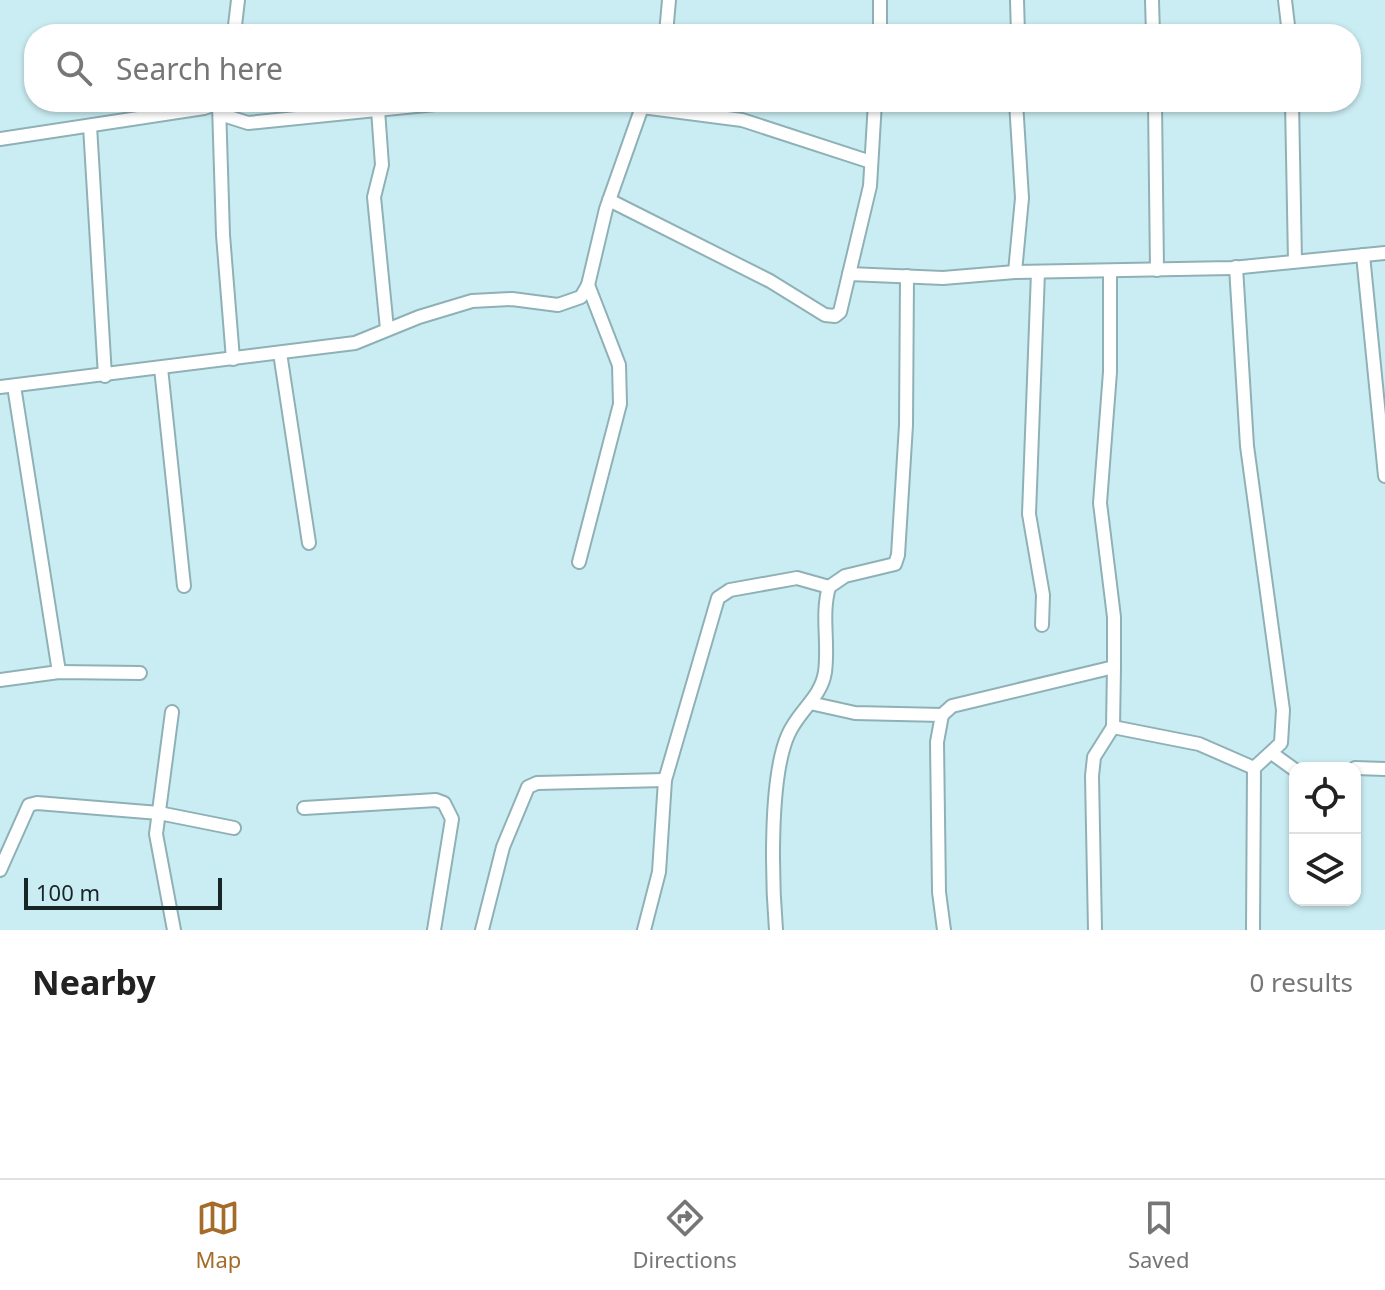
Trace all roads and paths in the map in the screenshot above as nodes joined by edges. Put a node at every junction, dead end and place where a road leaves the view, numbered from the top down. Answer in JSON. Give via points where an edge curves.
{"nodes":[{"id":1,"x":238,"y":0,"type":"edge"},
{"id":2,"x":669,"y":0,"type":"edge"},
{"id":3,"x":880,"y":0,"type":"edge"},
{"id":4,"x":1017,"y":0,"type":"edge"},
{"id":5,"x":1152,"y":0,"type":"edge"},
{"id":6,"x":1286,"y":0,"type":"edge"},
{"id":7,"x":235,"y":24,"type":"edge"},
{"id":8,"x":667,"y":24,"type":"edge"},
{"id":9,"x":880,"y":24,"type":"edge"},
{"id":10,"x":1018,"y":24,"type":"edge"},
{"id":11,"x":1153,"y":24,"type":"edge"},
{"id":12,"x":1288,"y":24,"type":"edge"},
{"id":13,"x":173,"y":112,"type":"edge"},
{"id":14,"x":220,"y":112,"type":"edge"},
{"id":15,"x":224,"y":112,"type":"edge"},
{"id":16,"x":358,"y":112,"type":"edge"},
{"id":17,"x":378,"y":112,"type":"edge"},
{"id":18,"x":640,"y":112,"type":"edge"},
{"id":19,"x":680,"y":112,"type":"edge"},
{"id":20,"x":874,"y":112,"type":"edge"},
{"id":21,"x":1017,"y":112,"type":"edge"},
{"id":22,"x":1155,"y":112,"type":"edge"},
{"id":23,"x":1292,"y":112,"type":"edge"},
{"id":24,"x":90,"y":126,"type":"junction"},
{"id":25,"x":0,"y":139,"type":"edge"},
{"id":26,"x":871,"y":162,"type":"junction"},
{"id":27,"x":609,"y":200,"type":"junction"},
{"id":28,"x":1385,"y":253,"type":"edge"},
{"id":29,"x":1363,"y":255,"type":"junction"},
{"id":30,"x":1295,"y":261,"type":"junction"},
{"id":31,"x":1236,"y":267,"type":"junction"},
{"id":32,"x":1157,"y":270,"type":"junction"},
{"id":33,"x":1110,"y":271,"type":"junction"},
{"id":34,"x":1015,"y":272,"type":"junction"},
{"id":35,"x":1038,"y":272,"type":"junction"},
{"id":36,"x":849,"y":274,"type":"junction"},
{"id":37,"x":907,"y":276,"type":"junction"},
{"id":38,"x":588,"y":285,"type":"junction"},
{"id":39,"x":387,"y":329,"type":"junction"},
{"id":40,"x":280,"y":353,"type":"junction"},
{"id":41,"x":233,"y":359,"type":"junction"},
{"id":42,"x":161,"y":368,"type":"junction"},
{"id":43,"x":105,"y":376,"type":"junction"},
{"id":44,"x":14,"y":386,"type":"junction"},
{"id":45,"x":0,"y":387,"type":"edge"},
{"id":46,"x":1381,"y":400,"type":"edge"},
{"id":47,"x":1385,"y":476,"type":"edge"},
{"id":48,"x":309,"y":543,"type":"dead end"},
{"id":49,"x":579,"y":562,"type":"dead end"},
{"id":50,"x":184,"y":586,"type":"dead end"},
{"id":51,"x":829,"y":587,"type":"junction"},
{"id":52,"x":1042,"y":625,"type":"dead end"},
{"id":53,"x":1114,"y":667,"type":"junction"},
{"id":54,"x":59,"y":672,"type":"junction"},
{"id":55,"x":140,"y":673,"type":"dead end"},
{"id":56,"x":0,"y":680,"type":"edge"},
{"id":57,"x":810,"y":703,"type":"junction"},
{"id":58,"x":172,"y":712,"type":"dead end"},
{"id":59,"x":942,"y":715,"type":"junction"},
{"id":60,"x":1113,"y":727,"type":"junction"},
{"id":61,"x":1273,"y":754,"type":"junction"},
{"id":62,"x":1289,"y":766,"type":"edge"},
{"id":63,"x":1254,"y":768,"type":"junction"},
{"id":64,"x":1361,"y":768,"type":"edge"},
{"id":65,"x":1385,"y":769,"type":"edge"},
{"id":66,"x":665,"y":780,"type":"junction"},
{"id":67,"x":304,"y":808,"type":"dead end"},
{"id":68,"x":159,"y":813,"type":"junction"},
{"id":69,"x":234,"y":828,"type":"dead end"},
{"id":70,"x":0,"y":870,"type":"edge"},
{"id":71,"x":174,"y":930,"type":"edge"},
{"id":72,"x":434,"y":930,"type":"edge"},
{"id":73,"x":482,"y":930,"type":"edge"},
{"id":74,"x":644,"y":930,"type":"edge"},
{"id":75,"x":776,"y":930,"type":"edge"},
{"id":76,"x":944,"y":930,"type":"edge"},
{"id":77,"x":1095,"y":930,"type":"edge"},
{"id":78,"x":1253,"y":930,"type":"edge"}],
"edges":[{"from":1,"to":7,"type":"street"},
{"from":2,"to":8,"type":"street"},
{"from":3,"to":9,"type":"street"},
{"from":4,"to":10,"type":"street"},
{"from":5,"to":11,"type":"street"},
{"from":6,"to":12,"type":"street"},
{"from":13,"to":24,"type":"street"},
{"from":14,"to":41,"type":"street"},
{"from":15,"to":16,"type":"street","via":[[248,123]]},
{"from":17,"to":39,"type":"street","via":[[382,165],[374,197]]},
{"from":18,"to":27,"type":"street"},
{"from":19,"to":26,"type":"street","via":[[742,120]]},
{"from":20,"to":26,"type":"street"},
{"from":21,"to":34,"type":"street","via":[[1022,198]]},
{"from":22,"to":32,"type":"street"},
{"from":23,"to":30,"type":"street"},
{"from":24,"to":25,"type":"street"},
{"from":24,"to":43,"type":"street"},
{"from":26,"to":36,"type":"street"},
{"from":27,"to":36,"type":"street","via":[[829,316],[840,312]]},
{"from":27,"to":38,"type":"street"},
{"from":28,"to":29,"type":"street"},
{"from":29,"to":30,"type":"street"},
{"from":29,"to":46,"type":"street"},
{"from":30,"to":31,"type":"street"},
{"from":31,"to":32,"type":"street"},
{"from":31,"to":61,"type":"street","via":[[1247,446],[1283,710],[1281,743]]},
{"from":32,"to":33,"type":"street"},
{"from":33,"to":35,"type":"street"},
{"from":33,"to":53,"type":"street","via":[[1110,372],[1100,503],[1114,617]]},
{"from":34,"to":35,"type":"street"},
{"from":34,"to":37,"type":"street"},
{"from":35,"to":52,"type":"street","via":[[1029,514],[1043,595]]},
{"from":36,"to":37,"type":"street"},
{"from":37,"to":51,"type":"street","via":[[898,555],[895,564],[845,576]]},
{"from":38,"to":39,"type":"street","via":[[581,297],[558,305],[472,301]]},
{"from":38,"to":49,"type":"street","via":[[619,365],[620,404]]},
{"from":39,"to":40,"type":"street","via":[[355,343]]},
{"from":40,"to":41,"type":"street"},
{"from":40,"to":48,"type":"street"},
{"from":41,"to":42,"type":"street"},
{"from":42,"to":43,"type":"street"},
{"from":42,"to":50,"type":"street"},
{"from":43,"to":44,"type":"street"},
{"from":44,"to":45,"type":"street"},
{"from":44,"to":54,"type":"street"},
{"from":46,"to":47,"type":"street"},
{"from":51,"to":57,"type":"street","via":[[824,605],[825,674]]},
{"from":51,"to":66,"type":"street","via":[[797,578],[730,590],[718,598]]},
{"from":53,"to":59,"type":"street","via":[[952,706]]},
{"from":53,"to":60,"type":"street"},
{"from":54,"to":55,"type":"street"},
{"from":54,"to":56,"type":"street"},
{"from":57,"to":59,"type":"street","via":[[855,713]]},
{"from":57,"to":75,"type":"street","via":[[787,737],[780,766]]},
{"from":58,"to":68,"type":"street"},
{"from":59,"to":76,"type":"street","via":[[937,742]]},
{"from":60,"to":63,"type":"street","via":[[1199,744]]},
{"from":60,"to":77,"type":"street","via":[[1094,757]]},
{"from":61,"to":62,"type":"street"},
{"from":61,"to":63,"type":"street"},
{"from":63,"to":78,"type":"street"},
{"from":64,"to":65,"type":"street"},
{"from":66,"to":73,"type":"street","via":[[528,787],[503,847]]},
{"from":66,"to":74,"type":"street","via":[[659,872]]},
{"from":67,"to":72,"type":"street","via":[[444,803],[452,819]]},
{"from":68,"to":69,"type":"street"},
{"from":68,"to":70,"type":"street","via":[[29,805]]},
{"from":68,"to":71,"type":"street","via":[[157,855]]}]}
